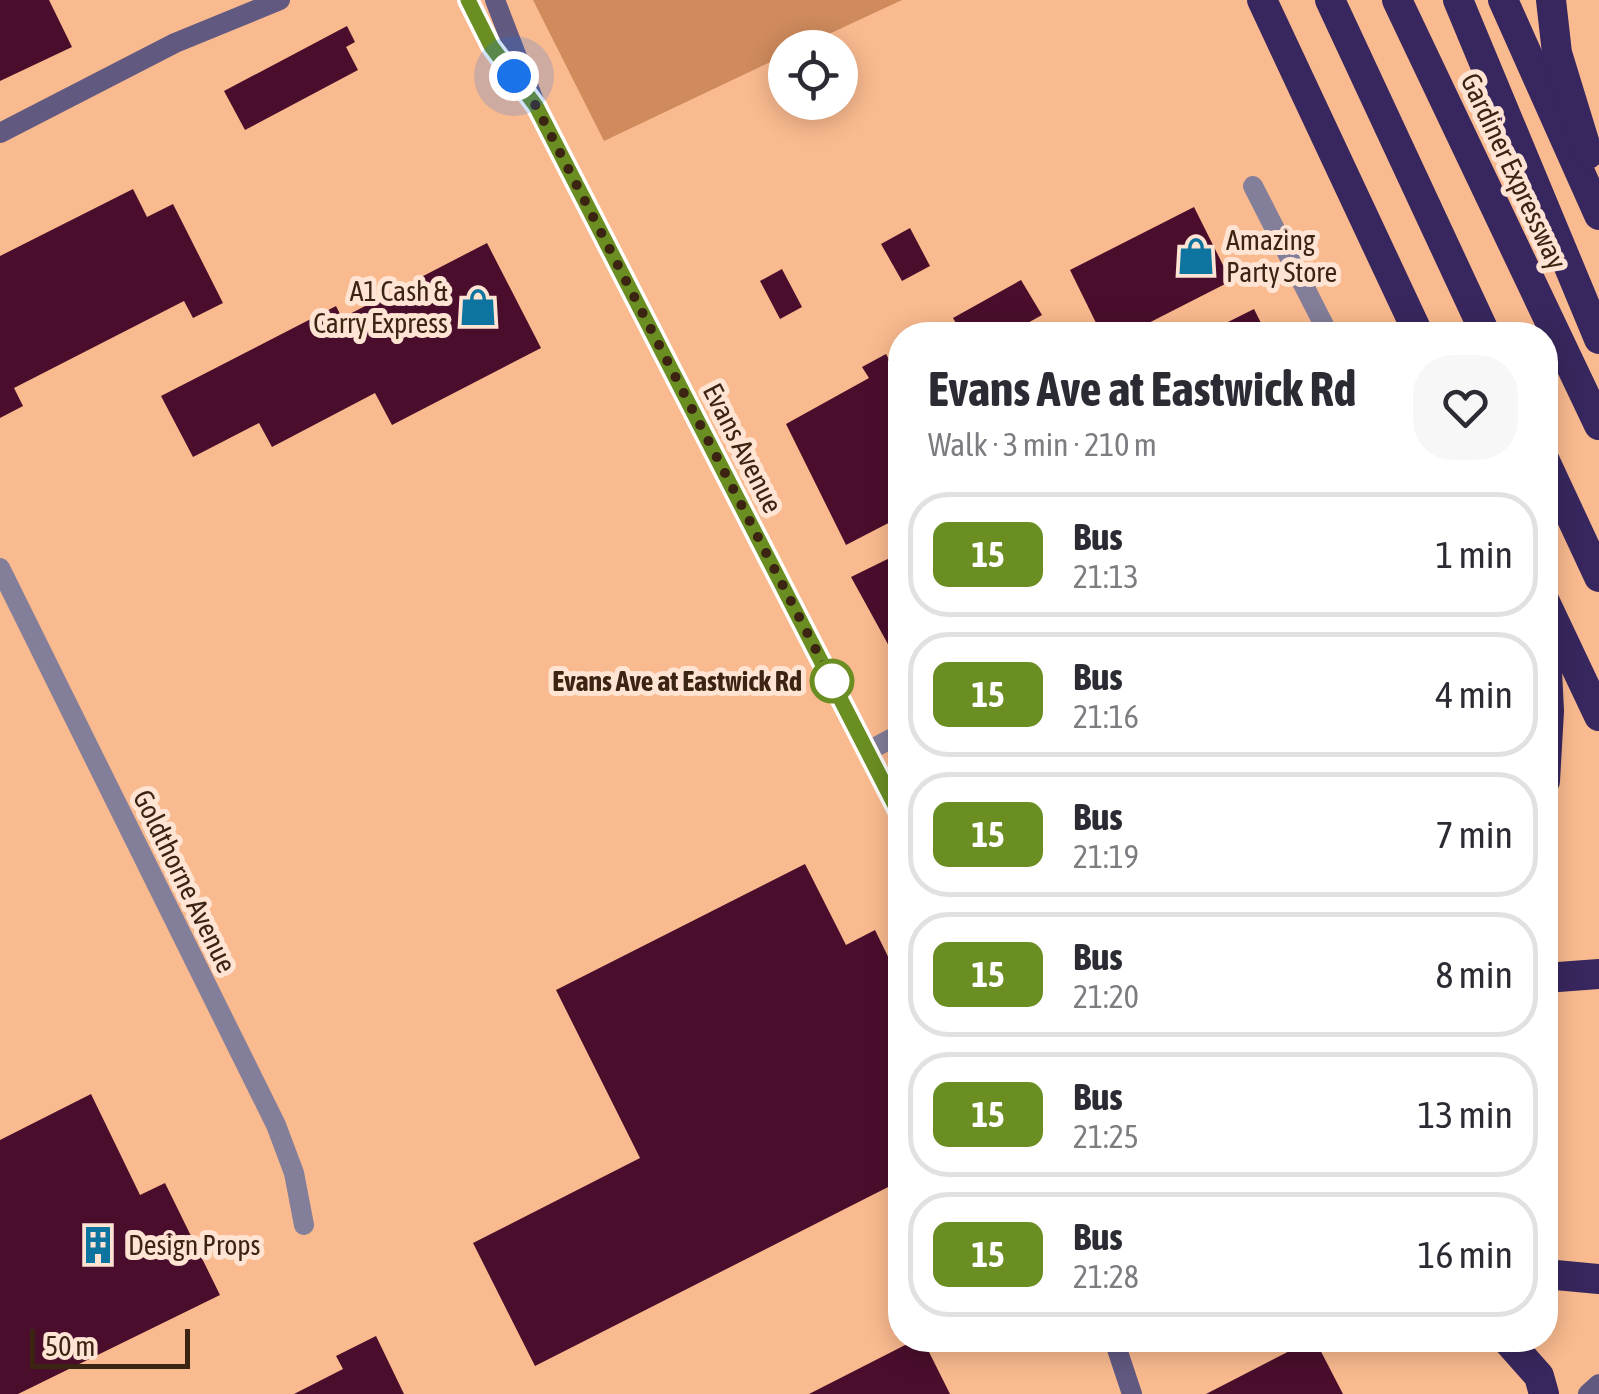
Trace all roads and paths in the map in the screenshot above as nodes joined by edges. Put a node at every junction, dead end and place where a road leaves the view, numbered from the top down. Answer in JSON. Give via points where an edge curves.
{"nodes":[{"id":1,"x":246,"y":0,"type":"edge"},
{"id":2,"x":280,"y":0,"type":"edge"},
{"id":3,"x":468,"y":0,"type":"edge"},
{"id":4,"x":495,"y":0,"type":"edge"},
{"id":5,"x":1262,"y":0,"type":"edge"},
{"id":6,"x":1330,"y":0,"type":"edge"},
{"id":7,"x":1397,"y":0,"type":"edge"},
{"id":8,"x":1458,"y":0,"type":"edge"},
{"id":9,"x":1503,"y":0,"type":"edge"},
{"id":10,"x":1551,"y":0,"type":"edge"},
{"id":11,"x":200,"y":31,"type":"junction"},
{"id":12,"x":536,"y":106,"type":"junction"},
{"id":13,"x":0,"y":133,"type":"edge"},
{"id":14,"x":1253,"y":186,"type":"dead end"},
{"id":15,"x":1598,"y":213,"type":"edge"},
{"id":16,"x":1322,"y":322,"type":"edge"},
{"id":17,"x":1413,"y":322,"type":"edge"},
{"id":18,"x":1480,"y":322,"type":"edge"},
{"id":19,"x":1550,"y":322,"type":"edge"},
{"id":20,"x":1558,"y":339,"type":"edge"},
{"id":21,"x":1599,"y":340,"type":"edge"},
{"id":22,"x":1599,"y":425,"type":"edge"},
{"id":23,"x":1558,"y":489,"type":"edge"},
{"id":24,"x":0,"y":568,"type":"edge"},
{"id":25,"x":1599,"y":577,"type":"edge"},
{"id":26,"x":1558,"y":629,"type":"edge"},
{"id":27,"x":1599,"y":716,"type":"edge"},
{"id":28,"x":888,"y":740,"type":"edge"},
{"id":29,"x":868,"y":751,"type":"junction"},
{"id":30,"x":888,"y":792,"type":"edge"},
{"id":31,"x":1599,"y":974,"type":"edge"},
{"id":32,"x":1558,"y":977,"type":"edge"},
{"id":33,"x":304,"y":1225,"type":"dead end"},
{"id":34,"x":1558,"y":1275,"type":"edge"},
{"id":35,"x":1599,"y":1279,"type":"edge"},
{"id":36,"x":1118,"y":1352,"type":"edge"},
{"id":37,"x":1518,"y":1352,"type":"edge"},
{"id":38,"x":1599,"y":1384,"type":"edge"},
{"id":39,"x":1132,"y":1394,"type":"edge"},
{"id":40,"x":1544,"y":1394,"type":"edge"},
{"id":41,"x":1588,"y":1394,"type":"edge"}],
"edges":[{"from":1,"to":11,"type":"main road"},
{"from":2,"to":11,"type":"main road"},
{"from":3,"to":12,"type":"main road","name":"Evans Avenue","via":[[491,46]]},
{"from":4,"to":12,"type":"main road","name":"Evans Avenue"},
{"from":5,"to":17,"type":"highway"},
{"from":6,"to":18,"type":"highway"},
{"from":7,"to":19,"type":"highway","name":"Gardiner Expressway"},
{"from":8,"to":21,"type":"highway"},
{"from":9,"to":15,"type":"highway"},
{"from":10,"to":15,"type":"highway","via":[[1557,54],[1585,138]]},
{"from":11,"to":13,"type":"main road"},
{"from":12,"to":29,"type":"main road","name":"Evans Avenue"},
{"from":14,"to":16,"type":"street"},
{"from":20,"to":22,"type":"highway","name":"Gardiner Expressway"},
{"from":23,"to":25,"type":"highway"},
{"from":24,"to":33,"type":"street","name":"Goldthorne Avenue","via":[[276,1124]]},
{"from":26,"to":27,"type":"highway"},
{"from":28,"to":29,"type":"street"},
{"from":29,"to":30,"type":"main road","name":"Evans Avenue"},
{"from":31,"to":32,"type":"highway"},
{"from":34,"to":35,"type":"highway"},
{"from":36,"to":39,"type":"main road"},
{"from":37,"to":40,"type":"highway","via":[[1539,1376]]},
{"from":38,"to":41,"type":"main road"}]}
